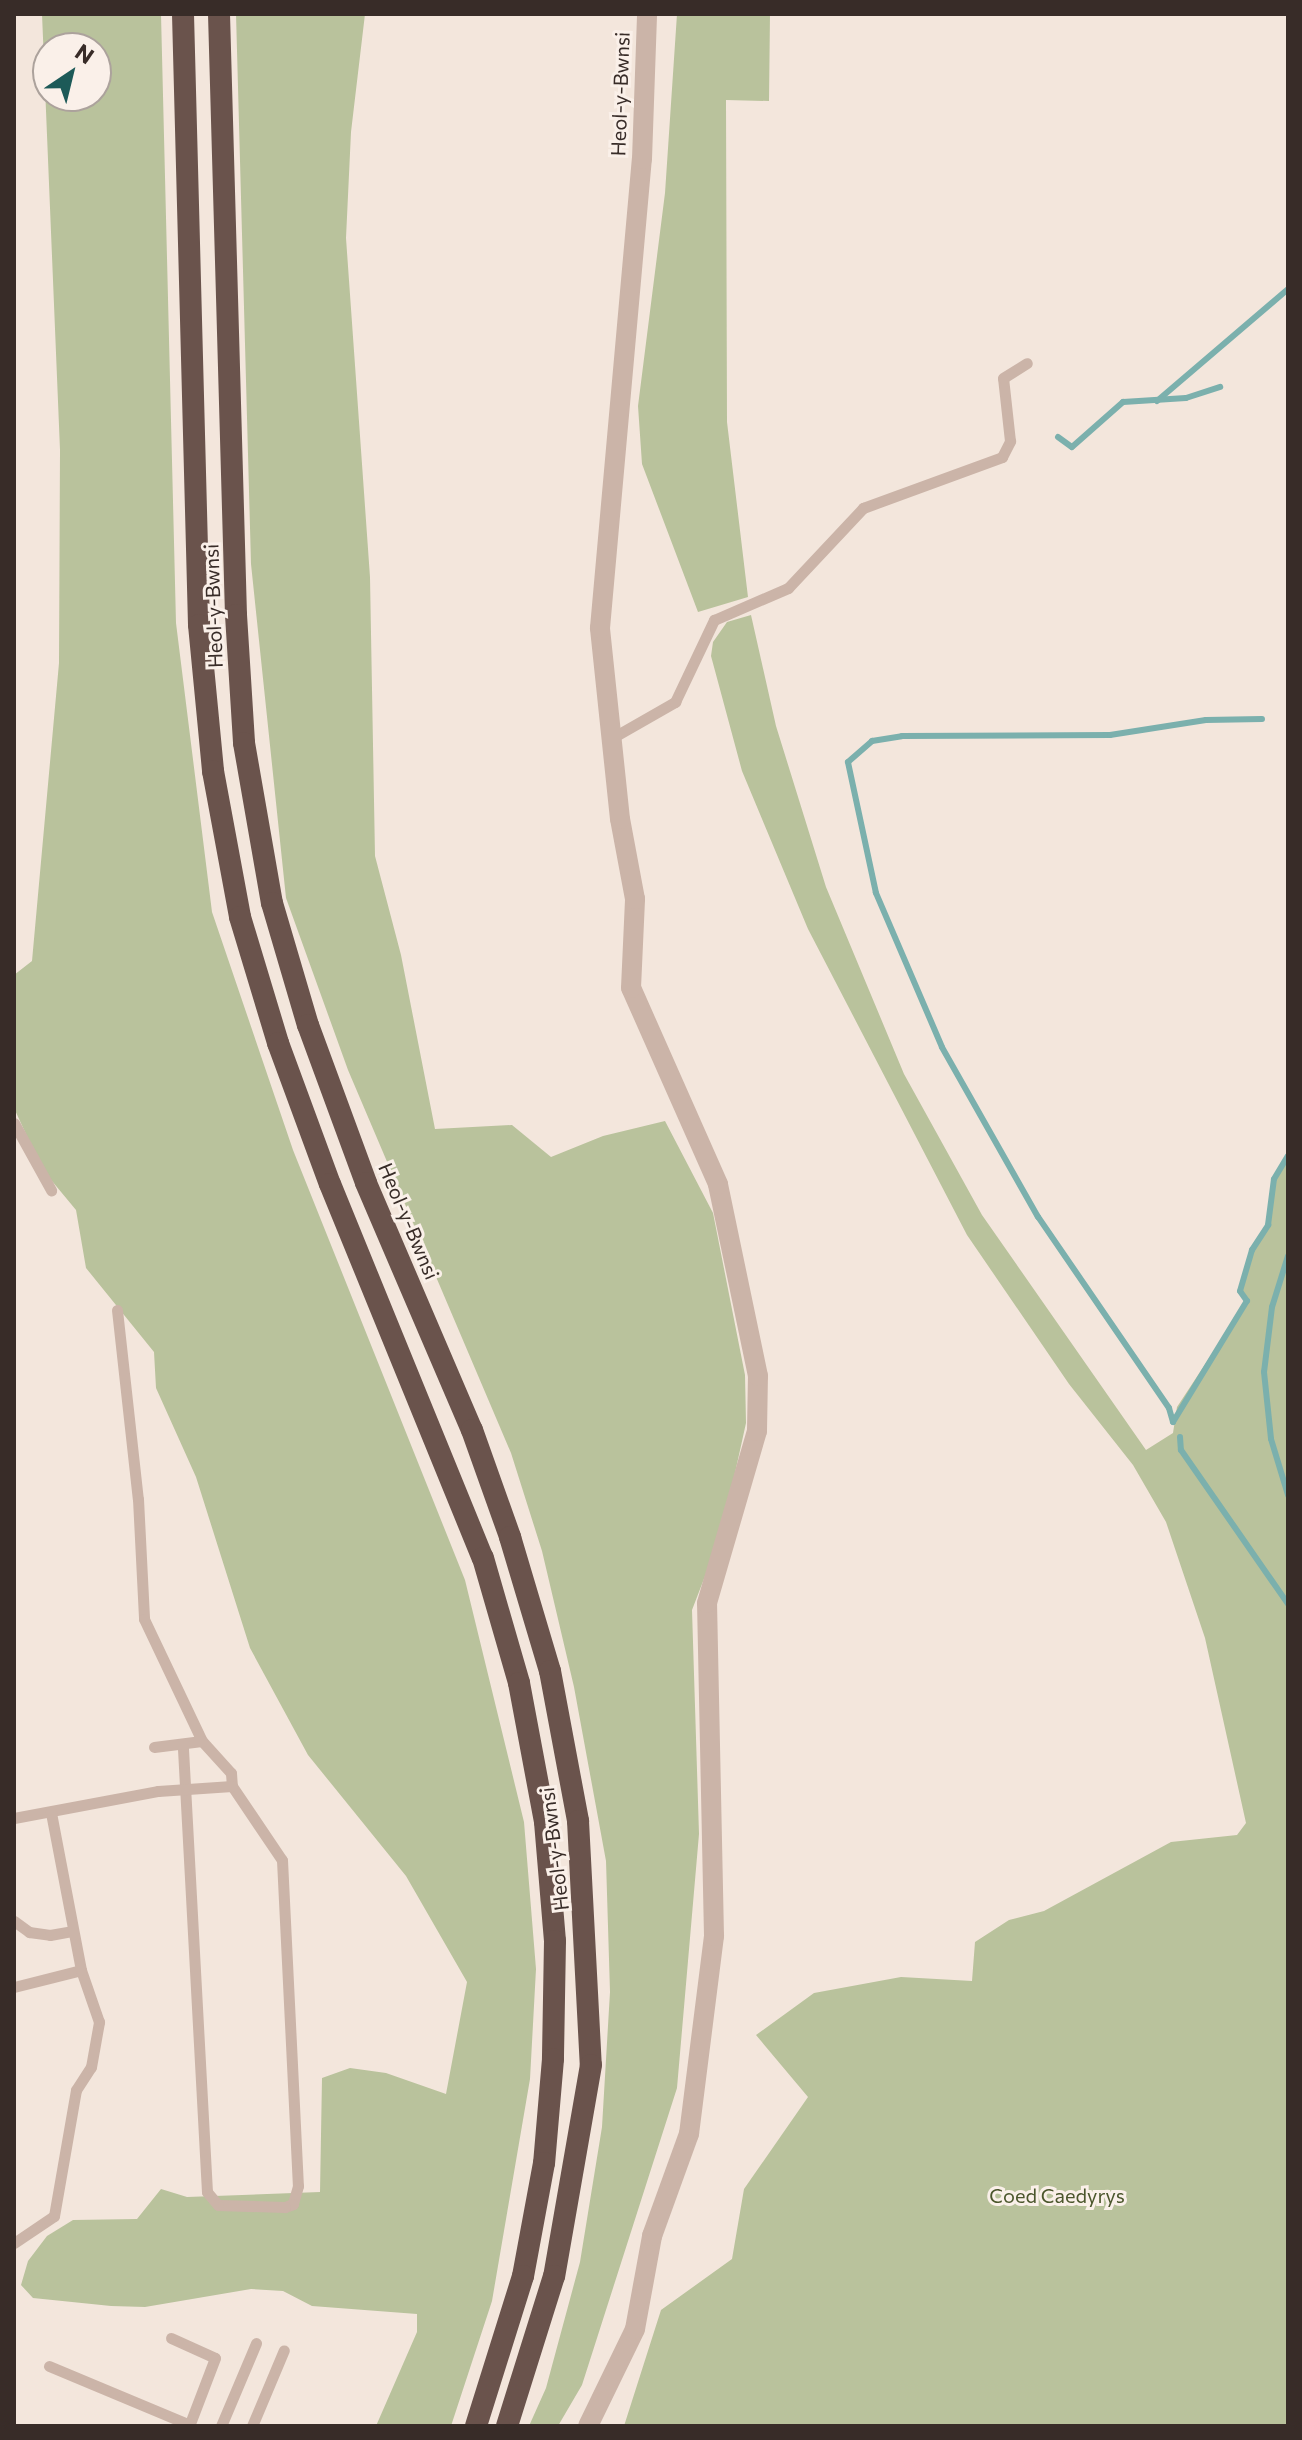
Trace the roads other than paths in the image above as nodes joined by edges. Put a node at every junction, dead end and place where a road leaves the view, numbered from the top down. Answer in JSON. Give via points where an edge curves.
{"nodes":[{"id":1,"x":183,"y":14,"type":"edge"},
{"id":2,"x":219,"y":14,"type":"edge"},
{"id":3,"x":647,"y":14,"type":"edge"},
{"id":4,"x":1027,"y":363,"type":"dead end"},
{"id":5,"x":612,"y":738,"type":"junction"},
{"id":6,"x":14,"y":1123,"type":"edge"},
{"id":7,"x":51,"y":1190,"type":"dead end"},
{"id":8,"x":117,"y":1310,"type":"dead end"},
{"id":9,"x":202,"y":1741,"type":"junction"},
{"id":10,"x":183,"y":1745,"type":"junction"},
{"id":11,"x":154,"y":1747,"type":"dead end"},
{"id":12,"x":232,"y":1786,"type":"junction"},
{"id":13,"x":188,"y":1788,"type":"junction"},
{"id":14,"x":51,"y":1812,"type":"junction"},
{"id":15,"x":14,"y":1818,"type":"edge"},
{"id":16,"x":14,"y":1921,"type":"edge"},
{"id":17,"x":72,"y":1931,"type":"junction"},
{"id":18,"x":81,"y":1970,"type":"junction"},
{"id":19,"x":14,"y":1987,"type":"edge"},
{"id":20,"x":14,"y":2243,"type":"edge"},
{"id":21,"x":171,"y":2338,"type":"dead end"},
{"id":22,"x":256,"y":2343,"type":"dead end"},
{"id":23,"x":284,"y":2350,"type":"dead end"},
{"id":24,"x":49,"y":2366,"type":"dead end"},
{"id":25,"x":190,"y":2426,"type":"edge"},
{"id":26,"x":221,"y":2426,"type":"edge"},
{"id":27,"x":252,"y":2426,"type":"edge"},
{"id":28,"x":476,"y":2426,"type":"edge"},
{"id":29,"x":507,"y":2426,"type":"edge"},
{"id":30,"x":588,"y":2426,"type":"edge"}],
"edges":[{"from":1,"to":28,"type":"highway","name":"Heol-y-Bwnsi","via":[[199,625],[213,771],[240,917],[278,1043],[330,1184],[483,1558],[519,1683],[545,1822],[555,1941],[544,2163],[523,2276]]},
{"from":2,"to":29,"type":"highway","name":"Heol-y-Bwnsi","via":[[236,615],[244,743],[272,903],[308,1025],[361,1169],[472,1430],[510,1537],[550,1671],[578,1821],[591,2065],[554,2276]]},
{"from":3,"to":5,"type":"street","name":"Heol-y-Bwnsi","via":[[642,159],[600,628]]},
{"from":4,"to":5,"type":"lane","via":[[1003,378],[1010,441],[1002,457],[863,508],[788,588],[714,620],[675,702]]},
{"from":5,"to":30,"type":"street","name":"Heol-y-Bwnsi","via":[[635,899],[631,988],[718,1184],[758,1376],[758,1417],[739,1502],[707,1603],[714,1936],[689,2134],[652,2236],[635,2329]]},
{"from":6,"to":7,"type":"lane"},
{"from":8,"to":9,"type":"lane","via":[[138,1499],[144,1619]]},
{"from":9,"to":10,"type":"lane"},
{"from":9,"to":12,"type":"lane","via":[[231,1773]]},
{"from":10,"to":11,"type":"lane"},
{"from":10,"to":13,"type":"lane"},
{"from":12,"to":13,"type":"lane"},
{"from":12,"to":13,"type":"lane","via":[[282,1860],[298,2186],[293,2204],[285,2207],[218,2205],[207,2192]]},
{"from":13,"to":14,"type":"lane"},
{"from":14,"to":15,"type":"lane"},
{"from":14,"to":17,"type":"lane"},
{"from":16,"to":17,"type":"lane","via":[[29,1932]]},
{"from":17,"to":18,"type":"lane"},
{"from":18,"to":19,"type":"lane"},
{"from":18,"to":20,"type":"lane","via":[[99,2022],[91,2067],[76,2090],[54,2216]]},
{"from":21,"to":25,"type":"lane","via":[[215,2358]]},
{"from":22,"to":26,"type":"lane"},
{"from":23,"to":27,"type":"lane"},
{"from":24,"to":25,"type":"lane"}]}
